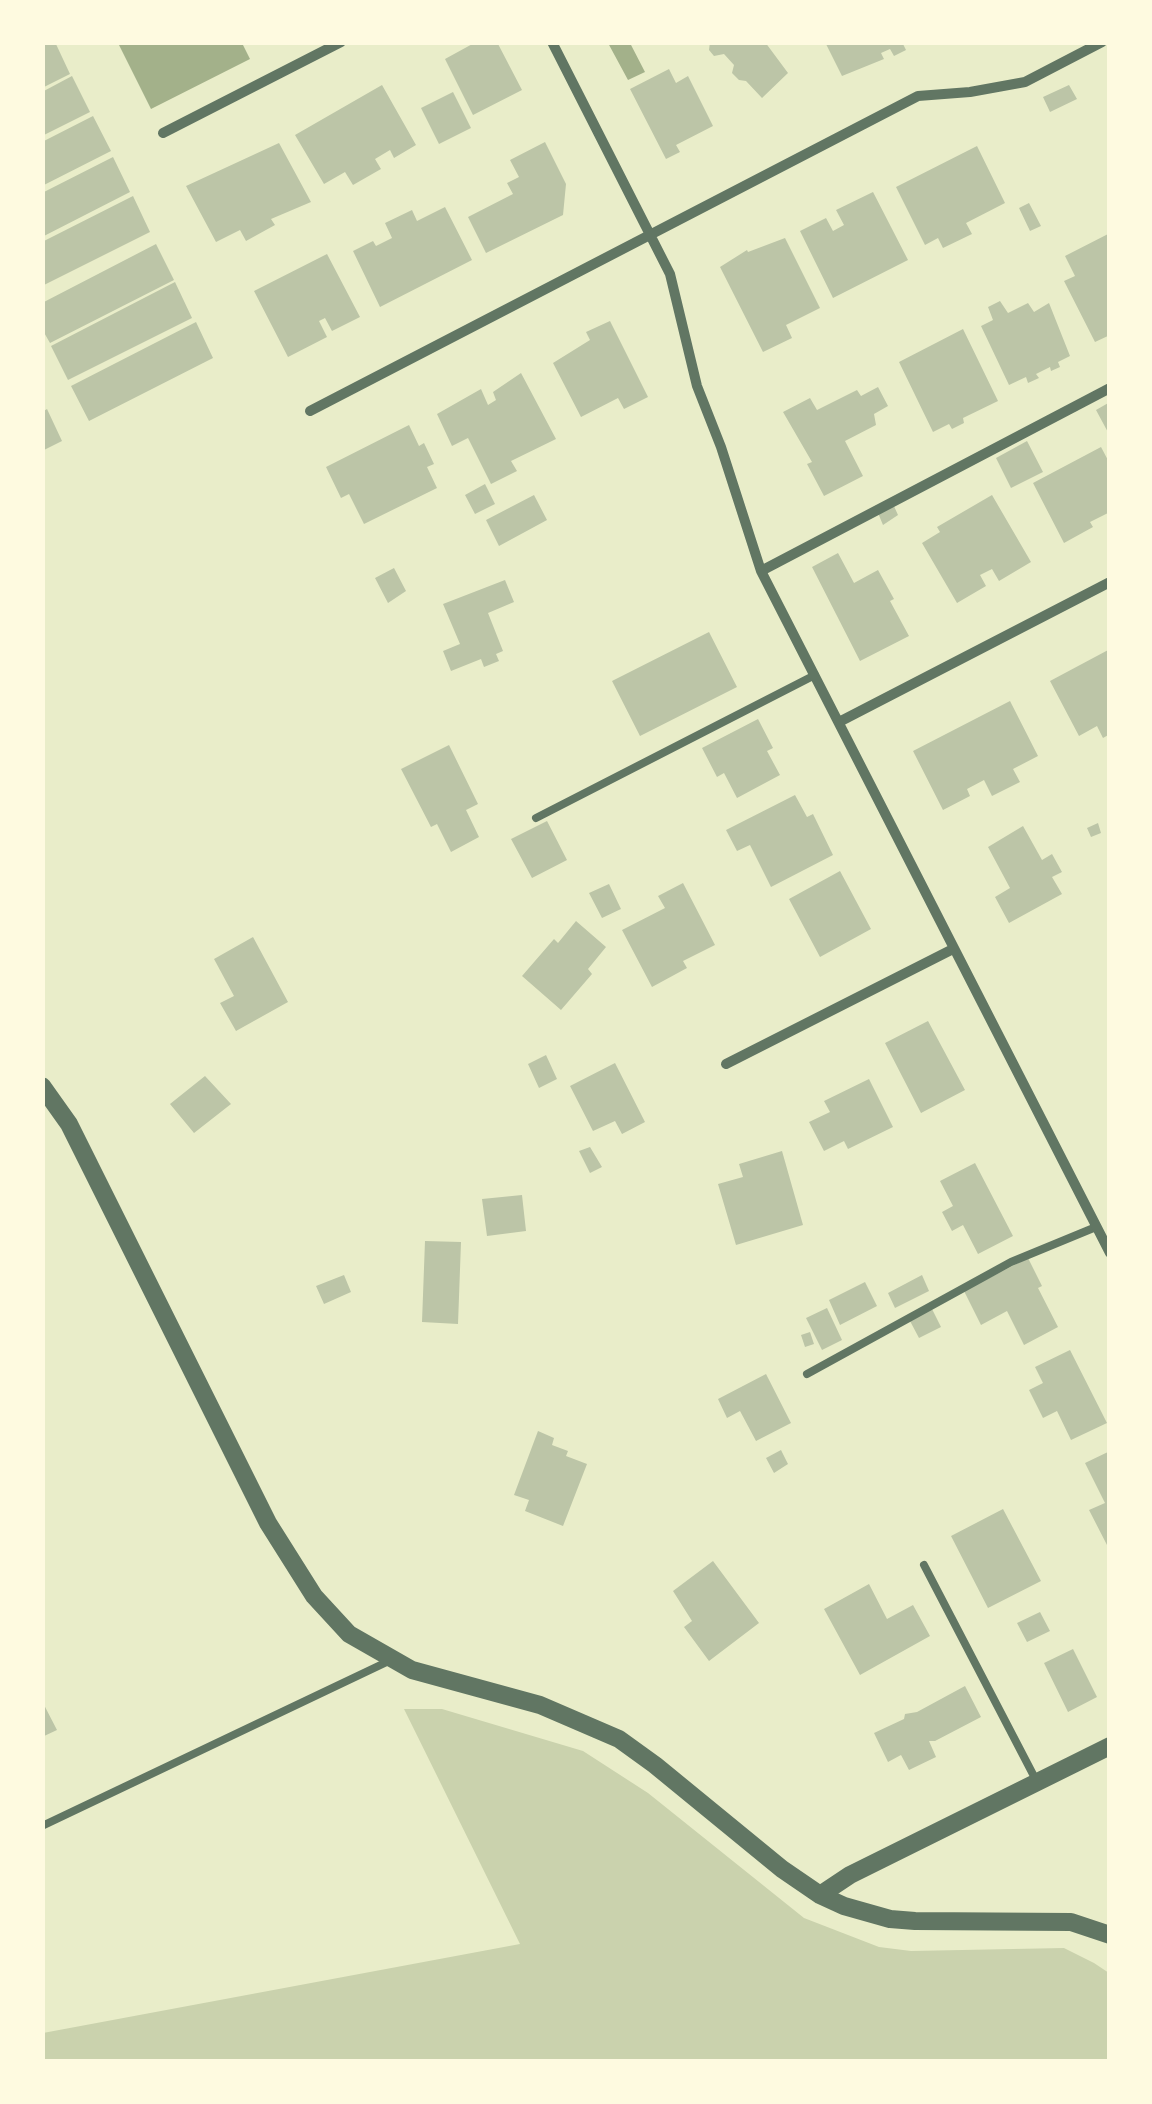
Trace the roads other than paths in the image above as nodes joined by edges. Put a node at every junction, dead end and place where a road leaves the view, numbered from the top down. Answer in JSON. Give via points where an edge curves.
{"nodes":[{"id":1,"x":342,"y":42,"type":"edge"},
{"id":2,"x":552,"y":42,"type":"edge"},
{"id":3,"x":1102,"y":42,"type":"edge"},
{"id":4,"x":163,"y":134,"type":"dead end"},
{"id":5,"x":651,"y":236,"type":"junction"},
{"id":6,"x":1110,"y":388,"type":"edge"},
{"id":7,"x":310,"y":411,"type":"dead end"},
{"id":8,"x":760,"y":571,"type":"junction"},
{"id":9,"x":1110,"y":582,"type":"edge"},
{"id":10,"x":815,"y":676,"type":"junction"},
{"id":11,"x":839,"y":722,"type":"junction"},
{"id":12,"x":536,"y":818,"type":"dead end"},
{"id":13,"x":953,"y":948,"type":"junction"},
{"id":14,"x":726,"y":1064,"type":"dead end"},
{"id":15,"x":42,"y":1086,"type":"edge"},
{"id":16,"x":1096,"y":1227,"type":"junction"},
{"id":17,"x":1110,"y":1253,"type":"edge"},
{"id":18,"x":807,"y":1374,"type":"dead end"},
{"id":19,"x":924,"y":1565,"type":"dead end"},
{"id":20,"x":391,"y":1660,"type":"junction"},
{"id":21,"x":1110,"y":1746,"type":"edge"},
{"id":22,"x":1036,"y":1782,"type":"junction"},
{"id":23,"x":42,"y":1826,"type":"edge"},
{"id":24,"x":820,"y":1895,"type":"junction"},
{"id":25,"x":1110,"y":1935,"type":"edge"}],
"edges":[{"from":1,"to":4,"type":"street"},
{"from":2,"to":5,"type":"street"},
{"from":3,"to":5,"type":"street","via":[[1024,82],[918,96]]},
{"from":5,"to":7,"type":"street"},
{"from":5,"to":8,"type":"street","via":[[670,274],[697,386]]},
{"from":6,"to":8,"type":"street"},
{"from":8,"to":10,"type":"street"},
{"from":9,"to":11,"type":"street"},
{"from":10,"to":11,"type":"street"},
{"from":10,"to":12,"type":"lane"},
{"from":11,"to":13,"type":"street"},
{"from":13,"to":14,"type":"street"},
{"from":13,"to":16,"type":"street"},
{"from":15,"to":20,"type":"street","via":[[69,1124],[285,1553],[332,1618]]},
{"from":16,"to":17,"type":"street"},
{"from":16,"to":18,"type":"lane","via":[[1010,1262]]},
{"from":19,"to":22,"type":"lane"},
{"from":20,"to":23,"type":"lane"},
{"from":20,"to":24,"type":"street","via":[[540,1705],[619,1740]]},
{"from":21,"to":22,"type":"street"},
{"from":22,"to":24,"type":"street"},
{"from":24,"to":25,"type":"street","via":[[890,1919],[1056,1920]]}]}
